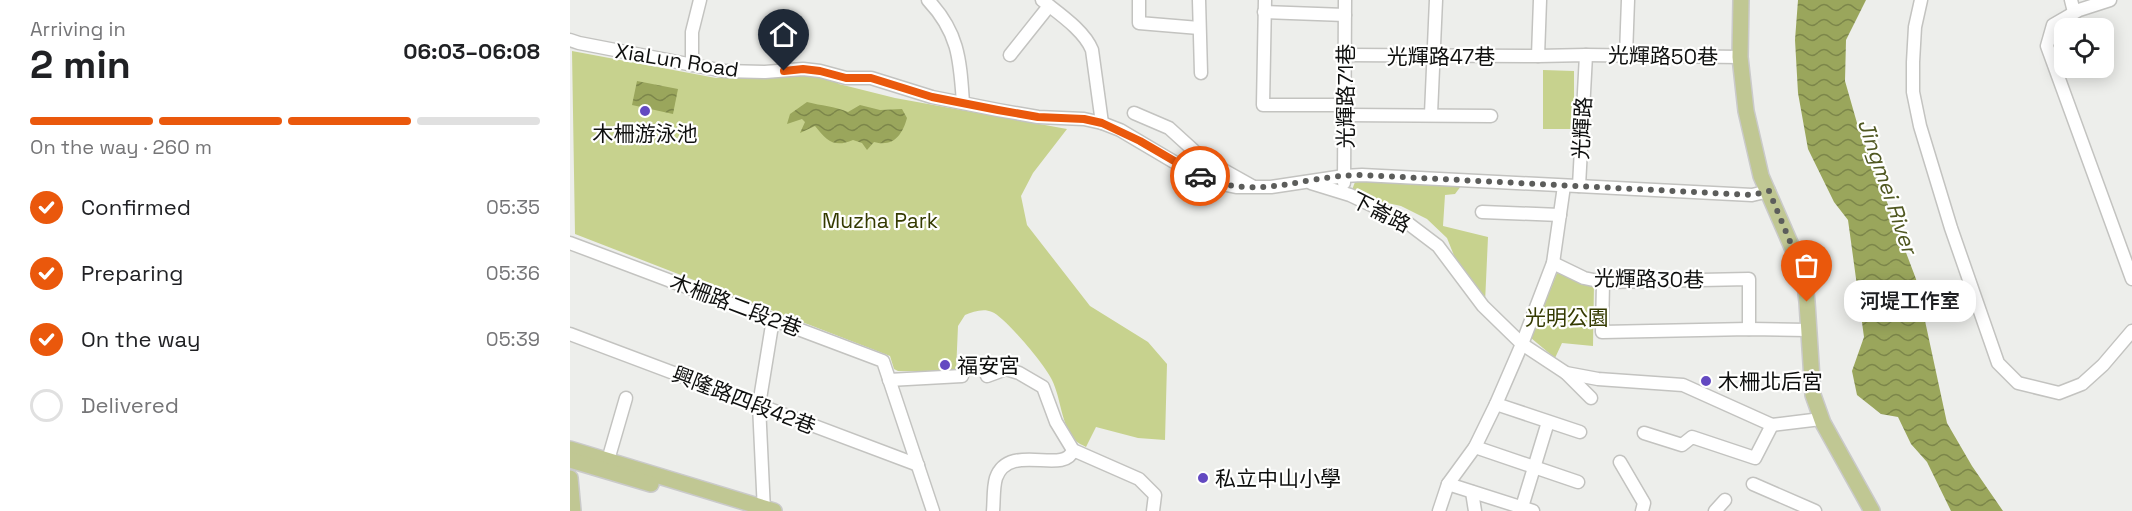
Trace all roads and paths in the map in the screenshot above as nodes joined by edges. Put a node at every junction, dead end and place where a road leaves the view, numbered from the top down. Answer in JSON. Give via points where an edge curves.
{"nodes":[{"id":1,"x":700,"y":0,"type":"edge"},
{"id":2,"x":928,"y":0,"type":"edge"},
{"id":3,"x":1139,"y":0,"type":"edge"},
{"id":4,"x":1199,"y":0,"type":"edge"},
{"id":5,"x":1345,"y":0,"type":"edge"},
{"id":6,"x":1436,"y":0,"type":"edge"},
{"id":7,"x":1540,"y":0,"type":"edge"},
{"id":8,"x":1628,"y":0,"type":"edge"},
{"id":9,"x":1741,"y":0,"type":"edge"},
{"id":10,"x":1921,"y":0,"type":"edge"},
{"id":11,"x":2110,"y":0,"type":"edge"},
{"id":12,"x":1050,"y":4,"type":"edge"},
{"id":13,"x":1265,"y":6,"type":"edge"},
{"id":14,"x":2073,"y":6,"type":"edge"},
{"id":15,"x":1345,"y":15,"type":"junction"},
{"id":16,"x":1199,"y":28,"type":"junction"},
{"id":17,"x":570,"y":40,"type":"edge"},
{"id":18,"x":1010,"y":55,"type":"dead end"},
{"id":19,"x":1345,"y":55,"type":"junction"},
{"id":20,"x":1586,"y":55,"type":"junction"},
{"id":21,"x":1626,"y":55,"type":"junction"},
{"id":22,"x":1435,"y":56,"type":"junction"},
{"id":23,"x":1538,"y":56,"type":"junction"},
{"id":24,"x":1740,"y":57,"type":"junction"},
{"id":25,"x":692,"y":65,"type":"junction"},
{"id":26,"x":1201,"y":73,"type":"dead end"},
{"id":27,"x":963,"y":103,"type":"junction"},
{"id":28,"x":1345,"y":110,"type":"junction"},
{"id":29,"x":1134,"y":113,"type":"dead end"},
{"id":30,"x":1431,"y":114,"type":"junction"},
{"id":31,"x":1491,"y":116,"type":"dead end"},
{"id":32,"x":1102,"y":123,"type":"junction"},
{"id":33,"x":1344,"y":176,"type":"junction"},
{"id":34,"x":1305,"y":182,"type":"junction"},
{"id":35,"x":1564,"y":186,"type":"junction"},
{"id":36,"x":1579,"y":186,"type":"junction"},
{"id":37,"x":1256,"y":188,"type":"junction"},
{"id":38,"x":1769,"y":191,"type":"junction"},
{"id":39,"x":1344,"y":193,"type":"junction"},
{"id":40,"x":1482,"y":212,"type":"dead end"},
{"id":41,"x":1560,"y":215,"type":"junction"},
{"id":42,"x":570,"y":243,"type":"edge"},
{"id":43,"x":1553,"y":263,"type":"junction"},
{"id":44,"x":2132,"y":279,"type":"edge"},
{"id":45,"x":1603,"y":282,"type":"junction"},
{"id":46,"x":773,"y":320,"type":"junction"},
{"id":47,"x":1749,"y":329,"type":"junction"},
{"id":48,"x":1808,"y":330,"type":"junction"},
{"id":49,"x":2132,"y":331,"type":"edge"},
{"id":50,"x":570,"y":334,"type":"edge"},
{"id":51,"x":1522,"y":344,"type":"junction"},
{"id":52,"x":1566,"y":373,"type":"junction"},
{"id":53,"x":962,"y":376,"type":"dead end"},
{"id":54,"x":987,"y":376,"type":"dead end"},
{"id":55,"x":889,"y":380,"type":"junction"},
{"id":56,"x":626,"y":398,"type":"dead end"},
{"id":57,"x":1591,"y":398,"type":"dead end"},
{"id":58,"x":1496,"y":404,"type":"junction"},
{"id":59,"x":759,"y":405,"type":"junction"},
{"id":60,"x":1821,"y":419,"type":"junction"},
{"id":61,"x":1548,"y":422,"type":"junction"},
{"id":62,"x":1772,"y":425,"type":"junction"},
{"id":63,"x":1580,"y":432,"type":"dead end"},
{"id":64,"x":1644,"y":433,"type":"dead end"},
{"id":65,"x":1475,"y":447,"type":"junction"},
{"id":66,"x":570,"y":449,"type":"edge"},
{"id":67,"x":1072,"y":450,"type":"junction"},
{"id":68,"x":570,"y":460,"type":"edge"},
{"id":69,"x":608,"y":460,"type":"junction"},
{"id":70,"x":1620,"y":462,"type":"dead end"},
{"id":71,"x":918,"y":465,"type":"junction"},
{"id":72,"x":1533,"y":467,"type":"junction"},
{"id":73,"x":570,"y":478,"type":"edge"},
{"id":74,"x":1578,"y":482,"type":"dead end"},
{"id":75,"x":1448,"y":484,"type":"junction"},
{"id":76,"x":1753,"y":484,"type":"dead end"},
{"id":77,"x":1472,"y":492,"type":"junction"},
{"id":78,"x":1725,"y":500,"type":"dead end"},
{"id":79,"x":1528,"y":509,"type":"edge"},
{"id":80,"x":767,"y":510,"type":"edge"},
{"id":81,"x":573,"y":511,"type":"edge"},
{"id":82,"x":738,"y":511,"type":"edge"},
{"id":83,"x":933,"y":511,"type":"edge"},
{"id":84,"x":993,"y":511,"type":"edge"},
{"id":85,"x":1153,"y":511,"type":"edge"},
{"id":86,"x":1439,"y":511,"type":"edge"},
{"id":87,"x":1475,"y":511,"type":"edge"},
{"id":88,"x":1642,"y":511,"type":"edge"},
{"id":89,"x":1715,"y":511,"type":"edge"},
{"id":90,"x":1815,"y":511,"type":"edge"},
{"id":91,"x":1872,"y":511,"type":"edge"}],
"edges":[{"from":1,"to":25,"type":"street","via":[[693,32]]},
{"from":2,"to":27,"type":"street","via":[[956,44]]},
{"from":3,"to":16,"type":"street","via":[[1139,23]]},
{"from":4,"to":16,"type":"street"},
{"from":5,"to":15,"type":"street","name":"光輝路71巷"},
{"from":6,"to":22,"type":"street"},
{"from":7,"to":23,"type":"street"},
{"from":8,"to":21,"type":"street"},
{"from":9,"to":24,"type":"main road"},
{"from":10,"to":49,"type":"street","via":[[1913,62],[1913,92],[1920,126],[1998,363],[2018,383],[2059,393],[2082,384]]},
{"from":11,"to":14,"type":"street"},
{"from":12,"to":18,"type":"street"},
{"from":12,"to":32,"type":"street","via":[[1089,41]]},
{"from":13,"to":15,"type":"street"},
{"from":13,"to":28,"type":"street","via":[[1263,105]]},
{"from":14,"to":44,"type":"street","via":[[2053,25],[2047,46]]},
{"from":15,"to":19,"type":"street","name":"光輝路71巷"},
{"from":16,"to":26,"type":"street"},
{"from":17,"to":25,"type":"street","name":"XiaLun Road"},
{"from":19,"to":22,"type":"street","name":"光輝路47巷"},
{"from":19,"to":28,"type":"street","name":"光輝路71巷"},
{"from":20,"to":21,"type":"street","name":"光輝路50巷"},
{"from":20,"to":23,"type":"street"},
{"from":20,"to":36,"type":"street","name":"光輝路"},
{"from":21,"to":24,"type":"street","name":"光輝路50巷"},
{"from":22,"to":23,"type":"street","name":"光輝路47巷"},
{"from":22,"to":30,"type":"street"},
{"from":24,"to":38,"type":"main road","via":[[1756,160]]},
{"from":25,"to":27,"type":"street","name":"XiaLun Road","via":[[741,72],[803,69],[846,78],[871,78]]},
{"from":27,"to":32,"type":"street","name":"XiaLun Road","via":[[1038,117]]},
{"from":28,"to":30,"type":"street"},
{"from":28,"to":33,"type":"street","name":"光輝路71巷"},
{"from":29,"to":37,"type":"street","via":[[1169,128],[1203,158]]},
{"from":30,"to":31,"type":"street"},
{"from":32,"to":37,"type":"street","name":"下崙路","via":[[1208,180],[1236,188]]},
{"from":33,"to":34,"type":"street"},
{"from":33,"to":35,"type":"street"},
{"from":33,"to":39,"type":"street","name":"光輝路71巷"},
{"from":34,"to":37,"type":"street","name":"下崙路"},
{"from":34,"to":39,"type":"street","name":"下崙路"},
{"from":35,"to":36,"type":"street"},
{"from":35,"to":41,"type":"street","name":"光輝路"},
{"from":36,"to":38,"type":"street","name":"光輝路","via":[[1752,195]]},
{"from":38,"to":48,"type":"main road","via":[[1804,275]]},
{"from":39,"to":51,"type":"street","name":"下崙路","via":[[1405,221],[1437,246],[1483,306]]},
{"from":40,"to":41,"type":"street"},
{"from":41,"to":43,"type":"street","name":"光輝路"},
{"from":42,"to":46,"type":"street","name":"木柵路二段2巷"},
{"from":43,"to":45,"type":"street","name":"光輝路30巷","via":[[1584,278]]},
{"from":43,"to":51,"type":"street","name":"光輝路"},
{"from":45,"to":47,"type":"street","name":"光輝路30巷","via":[[1749,279]]},
{"from":45,"to":47,"type":"street","via":[[1602,332]]},
{"from":46,"to":55,"type":"street","name":"木柵路二段2巷","via":[[883,361]]},
{"from":46,"to":59,"type":"street"},
{"from":47,"to":48,"type":"street"},
{"from":48,"to":60,"type":"main road","via":[[1813,396]]},
{"from":50,"to":59,"type":"street","name":"興隆路四段42巷"},
{"from":51,"to":52,"type":"street","name":"下崙路"},
{"from":51,"to":58,"type":"street","name":"光輝路"},
{"from":52,"to":57,"type":"street"},
{"from":52,"to":62,"type":"street","via":[[1683,385]]},
{"from":53,"to":55,"type":"street"},
{"from":54,"to":67,"type":"street","via":[[1006,369],[1043,387]]},
{"from":55,"to":71,"type":"street","name":"木柵路二段2巷"},
{"from":56,"to":69,"type":"street"},
{"from":58,"to":61,"type":"street"},
{"from":58,"to":65,"type":"street","name":"光輝路"},
{"from":59,"to":71,"type":"street","name":"興隆路四段42巷"},
{"from":59,"to":80,"type":"street"},
{"from":60,"to":62,"type":"street"},
{"from":60,"to":91,"type":"main road"},
{"from":61,"to":63,"type":"street"},
{"from":61,"to":72,"type":"street"},
{"from":62,"to":64,"type":"street","via":[[1755,458],[1692,436],[1682,444]]},
{"from":65,"to":72,"type":"street"},
{"from":65,"to":75,"type":"street","name":"光輝路"},
{"from":66,"to":69,"type":"main road"},
{"from":67,"to":84,"type":"street","via":[[1064,459],[1054,461],[1010,462],[996,478]]},
{"from":67,"to":85,"type":"street","via":[[1139,479],[1155,495]]},
{"from":68,"to":82,"type":"main road"},
{"from":69,"to":80,"type":"main road"},
{"from":70,"to":88,"type":"street","via":[[1644,502]]},
{"from":71,"to":83,"type":"street","name":"木柵路二段2巷"},
{"from":72,"to":74,"type":"street"},
{"from":72,"to":79,"type":"street"},
{"from":73,"to":81,"type":"main road"},
{"from":75,"to":77,"type":"street"},
{"from":75,"to":86,"type":"street","name":"光輝路"},
{"from":76,"to":90,"type":"street"},
{"from":77,"to":79,"type":"street"},
{"from":77,"to":87,"type":"street"},
{"from":78,"to":89,"type":"street"}]}
